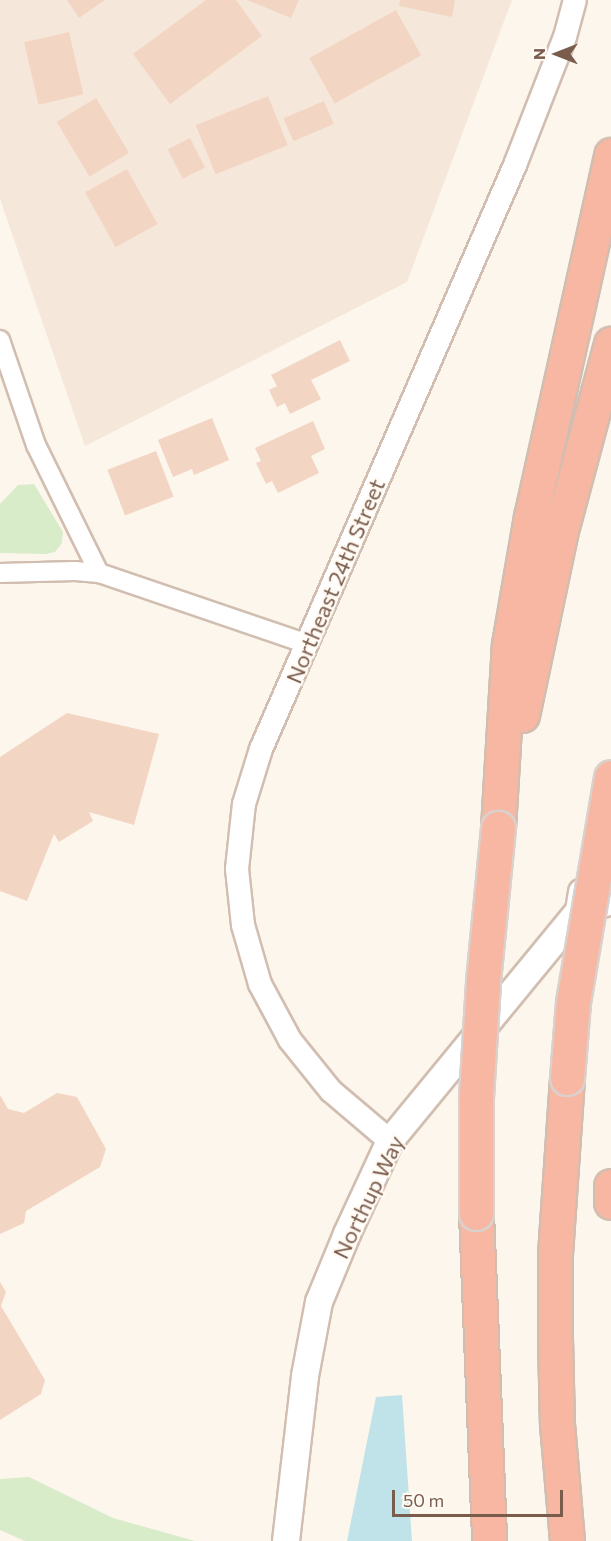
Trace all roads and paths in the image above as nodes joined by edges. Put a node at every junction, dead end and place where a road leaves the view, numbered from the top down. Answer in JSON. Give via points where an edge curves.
{"nodes":[{"id":1,"x":575,"y":0,"type":"edge"},
{"id":2,"x":611,"y":155,"type":"edge"},
{"id":3,"x":0,"y":340,"type":"edge"},
{"id":4,"x":611,"y":344,"type":"edge"},
{"id":5,"x":0,"y":573,"type":"edge"},
{"id":6,"x":99,"y":573,"type":"junction"},
{"id":7,"x":308,"y":644,"type":"junction"},
{"id":8,"x":611,"y":777,"type":"edge"},
{"id":9,"x":498,"y":828,"type":"junction"},
{"id":10,"x":611,"y":836,"type":"edge"},
{"id":11,"x":611,"y":897,"type":"edge"},
{"id":12,"x":579,"y":911,"type":"junction"},
{"id":13,"x":390,"y":1141,"type":"junction"},
{"id":14,"x":611,"y":1186,"type":"edge"},
{"id":15,"x":611,"y":1202,"type":"edge"},
{"id":16,"x":286,"y":1541,"type":"edge"},
{"id":17,"x":489,"y":1541,"type":"edge"},
{"id":18,"x":567,"y":1541,"type":"edge"}],
"edges":[{"from":1,"to":7,"type":"street","name":"Northeast 24th Street","via":[[565,37],[515,165]]},
{"from":2,"to":9,"type":"highway","via":[[531,517],[509,644]]},
{"from":3,"to":6,"type":"street","via":[[36,445]]},
{"from":4,"to":9,"type":"highway","via":[[560,534]]},
{"from":5,"to":6,"type":"street"},
{"from":6,"to":7,"type":"street"},
{"from":7,"to":13,"type":"street","name":"Northeast 24th Street","via":[[261,749],[244,804],[237,869],[243,926],[260,984],[290,1040],[331,1090]]},
{"from":8,"to":18,"type":"highway","bridge":true,"via":[[575,990],[555,1253],[557,1424]]},
{"from":9,"to":17,"type":"highway","bridge":true,"via":[[476,1097],[476,1213]]},
{"from":10,"to":12,"type":"main road","via":[[584,872]]},
{"from":11,"to":12,"type":"main road","via":[[608,902]]},
{"from":12,"to":13,"type":"main road","name":"Northup Way"},
{"from":13,"to":16,"type":"main road","name":"Northup Way","via":[[319,1302],[305,1376]]},
{"from":14,"to":15,"type":"highway"}]}
